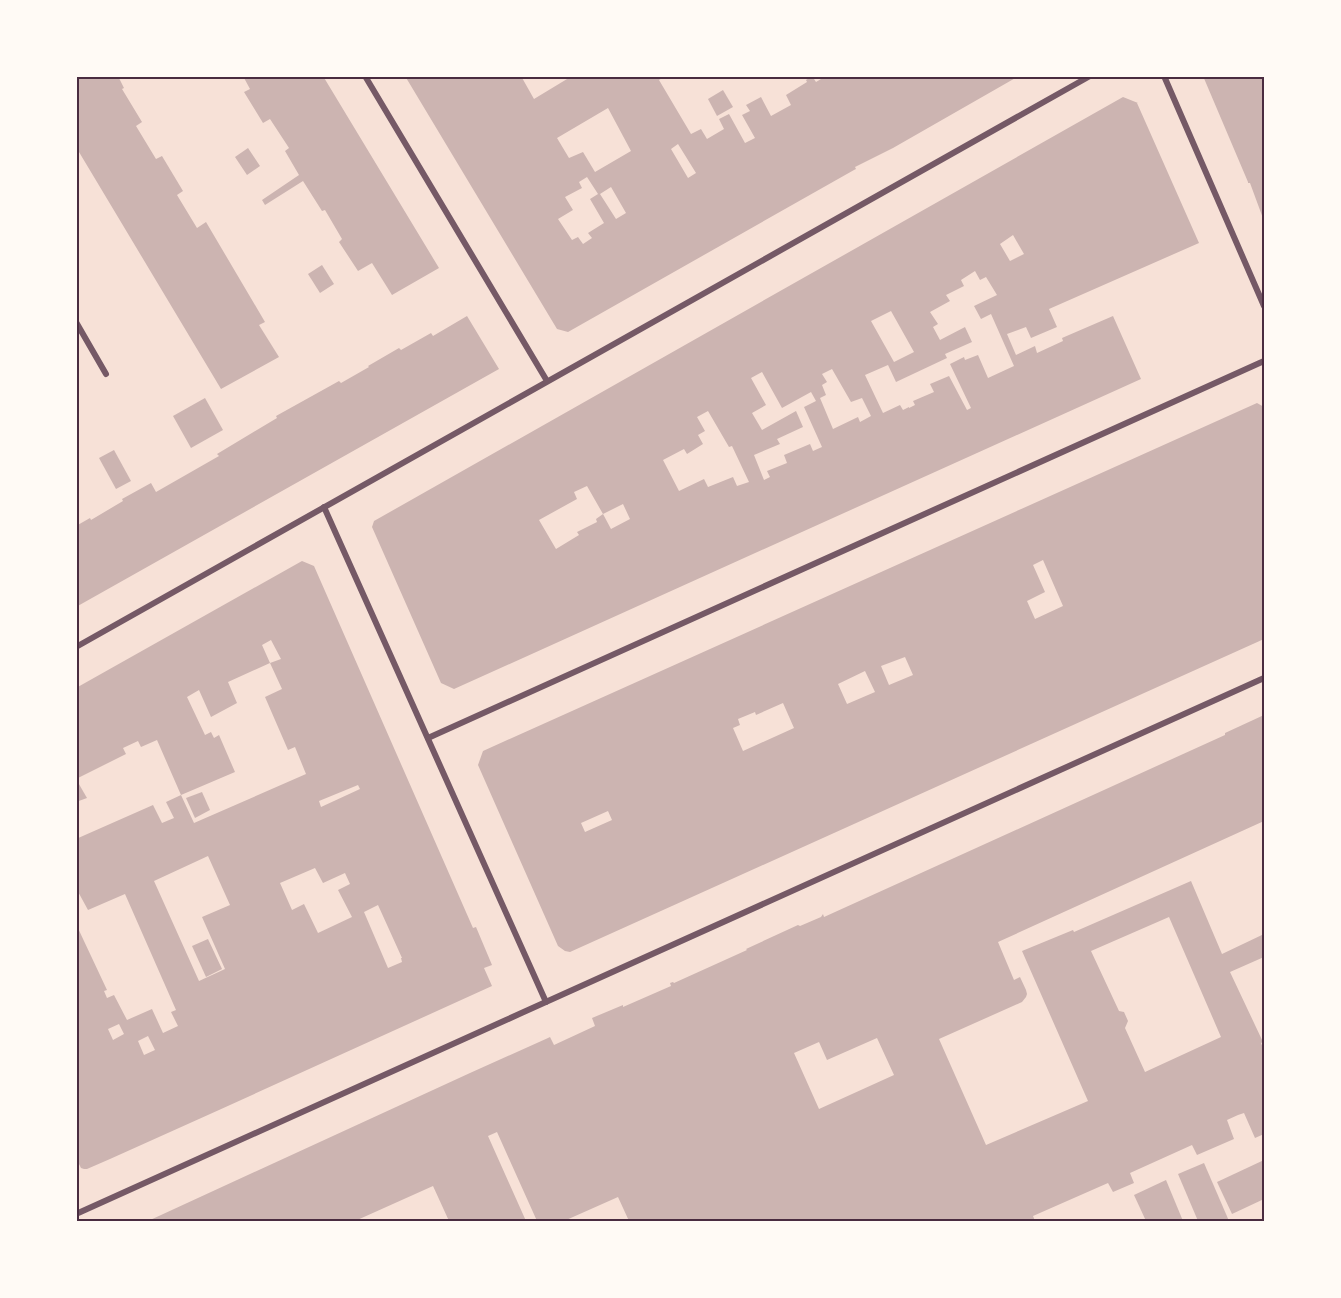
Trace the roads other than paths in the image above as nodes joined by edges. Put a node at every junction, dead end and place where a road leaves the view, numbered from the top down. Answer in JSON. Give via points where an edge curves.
{"nodes":[{"id":1,"x":365,"y":76,"type":"edge"},
{"id":2,"x":1090,"y":76,"type":"edge"},
{"id":3,"x":1164,"y":76,"type":"edge"},
{"id":4,"x":1264,"y":306,"type":"edge"},
{"id":5,"x":76,"y":322,"type":"edge"},
{"id":6,"x":1264,"y":361,"type":"edge"},
{"id":7,"x":106,"y":374,"type":"dead end"},
{"id":8,"x":547,"y":381,"type":"junction"},
{"id":9,"x":324,"y":507,"type":"junction"},
{"id":10,"x":76,"y":647,"type":"edge"},
{"id":11,"x":1264,"y":678,"type":"edge"},
{"id":12,"x":428,"y":738,"type":"junction"},
{"id":13,"x":546,"y":1002,"type":"junction"},
{"id":14,"x":76,"y":1214,"type":"edge"}],
"edges":[{"from":1,"to":8,"type":"street"},
{"from":2,"to":8,"type":"street"},
{"from":3,"to":4,"type":"street"},
{"from":5,"to":7,"type":"street"},
{"from":6,"to":12,"type":"street"},
{"from":8,"to":9,"type":"street"},
{"from":9,"to":10,"type":"street"},
{"from":9,"to":12,"type":"street"},
{"from":11,"to":13,"type":"street"},
{"from":12,"to":13,"type":"street"},
{"from":13,"to":14,"type":"street"}]}
